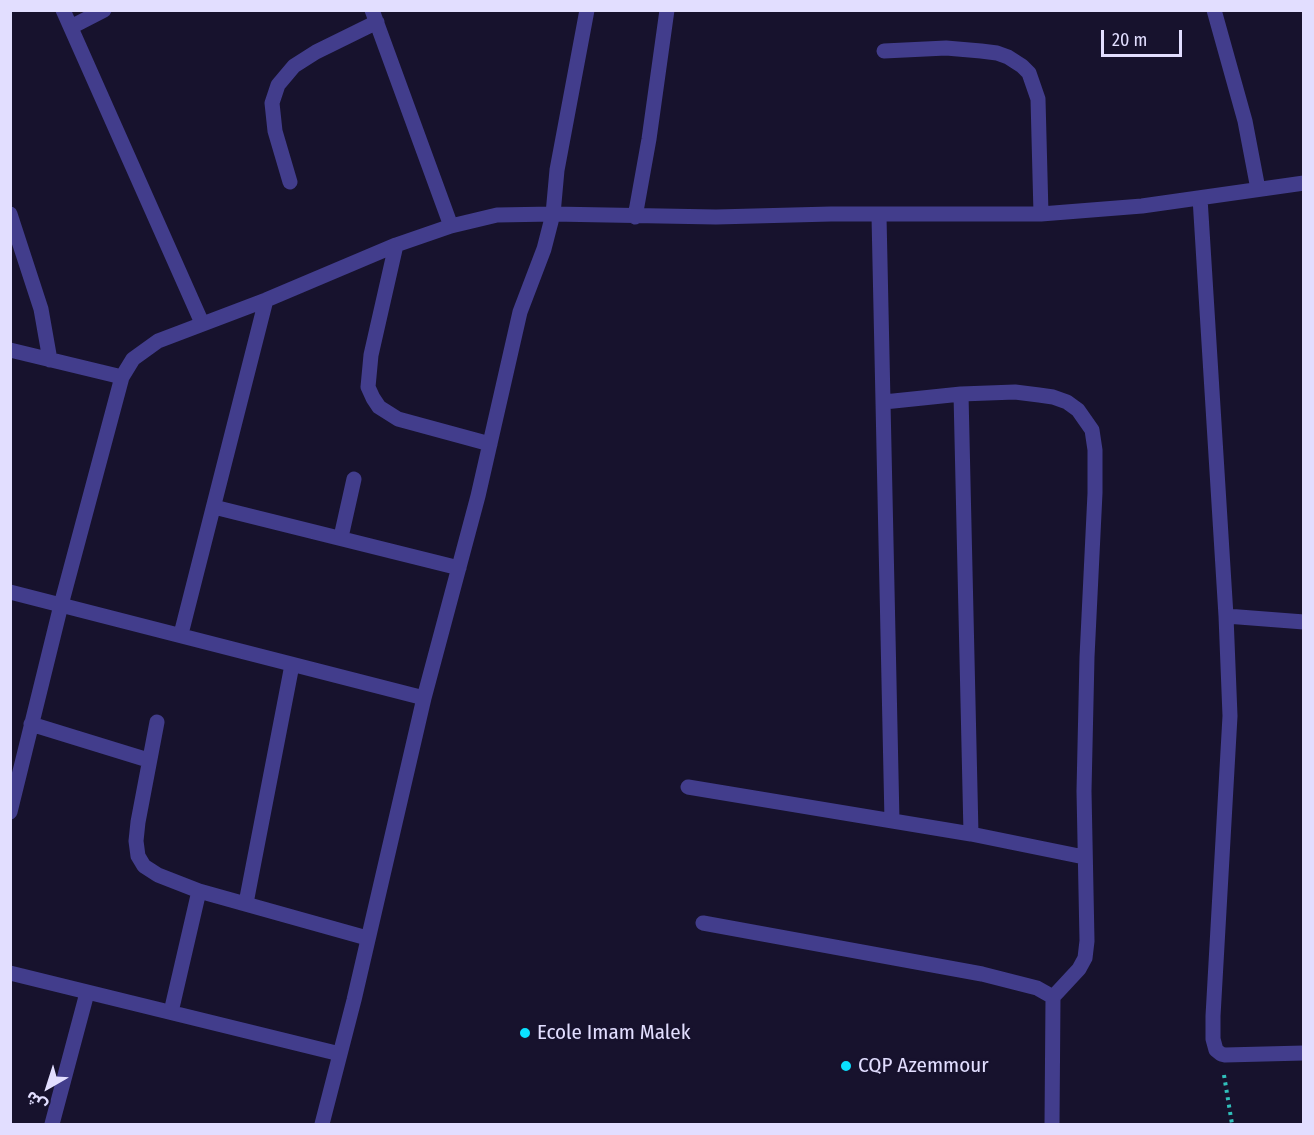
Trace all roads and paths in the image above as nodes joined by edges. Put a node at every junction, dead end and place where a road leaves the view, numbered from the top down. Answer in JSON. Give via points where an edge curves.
{"nodes":[{"id":1,"x":63,"y":10,"type":"edge"},
{"id":2,"x":105,"y":10,"type":"edge"},
{"id":3,"x":586,"y":10,"type":"edge"},
{"id":4,"x":667,"y":10,"type":"edge"},
{"id":5,"x":1214,"y":10,"type":"edge"},
{"id":6,"x":375,"y":16,"type":"edge"},
{"id":7,"x":71,"y":27,"type":"junction"},
{"id":8,"x":884,"y":51,"type":"dead end"},
{"id":9,"x":290,"y":182,"type":"dead end"},
{"id":10,"x":1304,"y":183,"type":"edge"},
{"id":11,"x":1258,"y":189,"type":"junction"},
{"id":12,"x":1200,"y":198,"type":"junction"},
{"id":13,"x":10,"y":214,"type":"edge"},
{"id":14,"x":553,"y":214,"type":"junction"},
{"id":15,"x":1041,"y":214,"type":"junction"},
{"id":16,"x":879,"y":216,"type":"junction"},
{"id":17,"x":634,"y":217,"type":"junction"},
{"id":18,"x":452,"y":226,"type":"junction"},
{"id":19,"x":396,"y":245,"type":"junction"},
{"id":20,"x":266,"y":300,"type":"junction"},
{"id":21,"x":202,"y":323,"type":"junction"},
{"id":22,"x":10,"y":350,"type":"edge"},
{"id":23,"x":50,"y":360,"type":"junction"},
{"id":24,"x":122,"y":377,"type":"junction"},
{"id":25,"x":961,"y":394,"type":"junction"},
{"id":26,"x":884,"y":402,"type":"junction"},
{"id":27,"x":490,"y":444,"type":"junction"},
{"id":28,"x":354,"y":479,"type":"dead end"},
{"id":29,"x":214,"y":507,"type":"junction"},
{"id":30,"x":341,"y":537,"type":"junction"},
{"id":31,"x":459,"y":568,"type":"junction"},
{"id":32,"x":10,"y":592,"type":"edge"},
{"id":33,"x":61,"y":605,"type":"junction"},
{"id":34,"x":1226,"y":616,"type":"junction"},
{"id":35,"x":1304,"y":622,"type":"edge"},
{"id":36,"x":181,"y":634,"type":"junction"},
{"id":37,"x":292,"y":664,"type":"junction"},
{"id":38,"x":424,"y":698,"type":"junction"},
{"id":39,"x":157,"y":722,"type":"dead end"},
{"id":40,"x":31,"y":724,"type":"junction"},
{"id":41,"x":148,"y":760,"type":"junction"},
{"id":42,"x":687,"y":787,"type":"dead end"},
{"id":43,"x":10,"y":812,"type":"edge"},
{"id":44,"x":892,"y":821,"type":"junction"},
{"id":45,"x":971,"y":834,"type":"junction"},
{"id":46,"x":1084,"y":857,"type":"junction"},
{"id":47,"x":199,"y":891,"type":"junction"},
{"id":48,"x":246,"y":903,"type":"junction"},
{"id":49,"x":703,"y":923,"type":"dead end"},
{"id":50,"x":367,"y":938,"type":"junction"},
{"id":51,"x":10,"y":972,"type":"edge"},
{"id":52,"x":87,"y":993,"type":"junction"},
{"id":53,"x":1053,"y":997,"type":"junction"},
{"id":54,"x":171,"y":1012,"type":"junction"},
{"id":55,"x":1304,"y":1053,"type":"edge"},
{"id":56,"x":340,"y":1054,"type":"junction"},
{"id":57,"x":1221,"y":1054,"type":"junction"},
{"id":58,"x":52,"y":1125,"type":"edge"},
{"id":59,"x":322,"y":1125,"type":"edge"},
{"id":60,"x":1052,"y":1125,"type":"edge"},
{"id":61,"x":1232,"y":1125,"type":"edge"}],
"edges":[{"from":1,"to":7,"type":"street"},
{"from":2,"to":7,"type":"street"},
{"from":3,"to":14,"type":"street","via":[[557,170]]},
{"from":4,"to":17,"type":"street"},
{"from":5,"to":11,"type":"street","via":[[1245,121]]},
{"from":6,"to":9,"type":"street","via":[[294,66],[278,85],[272,103],[275,131]]},
{"from":6,"to":18,"type":"street"},
{"from":7,"to":21,"type":"street"},
{"from":8,"to":15,"type":"street","via":[[970,49],[997,53],[1029,73],[1038,99]]},
{"from":10,"to":11,"type":"street"},
{"from":11,"to":12,"type":"street"},
{"from":12,"to":15,"type":"street"},
{"from":12,"to":34,"type":"street"},
{"from":13,"to":23,"type":"street","via":[[41,309]]},
{"from":14,"to":17,"type":"street"},
{"from":14,"to":18,"type":"street","via":[[497,215]]},
{"from":14,"to":27,"type":"street","via":[[520,312]]},
{"from":15,"to":16,"type":"street"},
{"from":16,"to":17,"type":"street"},
{"from":16,"to":26,"type":"street"},
{"from":18,"to":19,"type":"street"},
{"from":19,"to":20,"type":"street"},
{"from":19,"to":27,"type":"street","via":[[371,355],[368,387],[373,398],[398,418]]},
{"from":20,"to":21,"type":"street"},
{"from":20,"to":29,"type":"street"},
{"from":21,"to":24,"type":"street","via":[[148,347]]},
{"from":22,"to":23,"type":"street"},
{"from":23,"to":24,"type":"street"},
{"from":24,"to":33,"type":"street"},
{"from":25,"to":26,"type":"street"},
{"from":25,"to":45,"type":"street"},
{"from":25,"to":46,"type":"street","via":[[1015,392],[1053,397],[1078,410],[1092,430],[1095,493],[1087,657]]},
{"from":26,"to":44,"type":"street"},
{"from":27,"to":31,"type":"street"},
{"from":28,"to":30,"type":"street"},
{"from":29,"to":30,"type":"street"},
{"from":29,"to":36,"type":"street"},
{"from":30,"to":31,"type":"street"},
{"from":31,"to":38,"type":"street"},
{"from":32,"to":33,"type":"street"},
{"from":33,"to":36,"type":"street"},
{"from":33,"to":40,"type":"street"},
{"from":34,"to":35,"type":"street"},
{"from":34,"to":57,"type":"street","via":[[1230,716],[1213,1017],[1213,1039]]},
{"from":36,"to":37,"type":"street"},
{"from":37,"to":38,"type":"street"},
{"from":37,"to":48,"type":"street"},
{"from":38,"to":50,"type":"street"},
{"from":39,"to":41,"type":"street"},
{"from":40,"to":41,"type":"street"},
{"from":40,"to":43,"type":"street"},
{"from":41,"to":47,"type":"street","via":[[137,831],[138,856],[144,866],[158,875]]},
{"from":42,"to":44,"type":"street"},
{"from":44,"to":45,"type":"street"},
{"from":45,"to":46,"type":"street"},
{"from":46,"to":53,"type":"street","via":[[1085,958]]},
{"from":47,"to":48,"type":"street"},
{"from":47,"to":54,"type":"street"},
{"from":48,"to":50,"type":"street"},
{"from":49,"to":53,"type":"street","via":[[982,974],[1037,988]]},
{"from":50,"to":56,"type":"street"},
{"from":51,"to":52,"type":"street"},
{"from":52,"to":54,"type":"street"},
{"from":52,"to":58,"type":"street"},
{"from":53,"to":60,"type":"street"},
{"from":54,"to":56,"type":"street"},
{"from":55,"to":57,"type":"street"},
{"from":56,"to":59,"type":"street"},
{"from":57,"to":61,"type":"path"}]}
